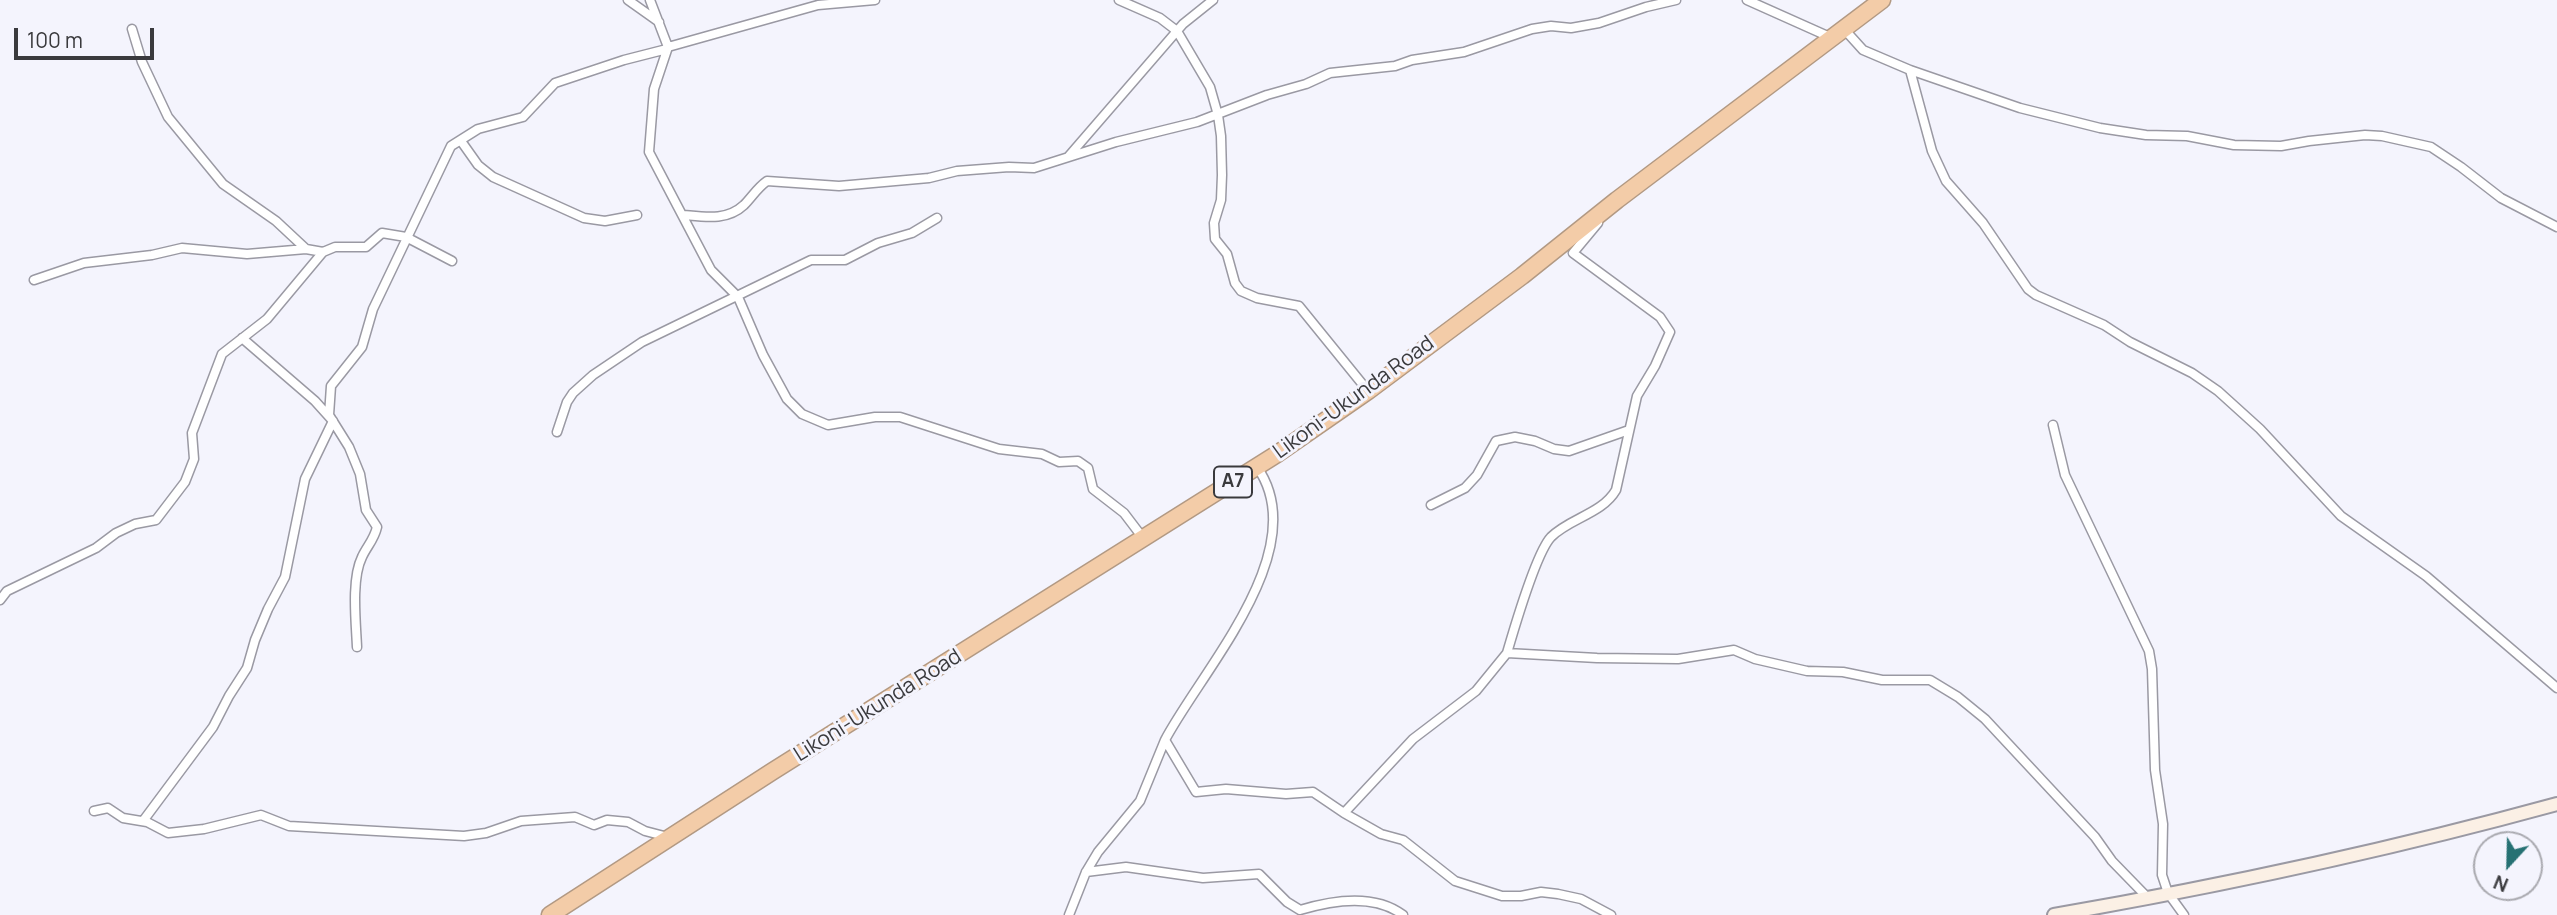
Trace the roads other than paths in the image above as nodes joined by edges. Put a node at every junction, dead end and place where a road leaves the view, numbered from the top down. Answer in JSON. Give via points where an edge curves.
{"nodes":[{"id":1,"x":628,"y":0,"type":"edge"},
{"id":2,"x":650,"y":0,"type":"edge"},
{"id":3,"x":875,"y":0,"type":"edge"},
{"id":4,"x":1119,"y":0,"type":"edge"},
{"id":5,"x":1213,"y":0,"type":"edge"},
{"id":6,"x":1676,"y":0,"type":"edge"},
{"id":7,"x":1747,"y":0,"type":"edge"},
{"id":8,"x":1882,"y":0,"type":"edge"},
{"id":9,"x":659,"y":22,"type":"junction"},
{"id":10,"x":132,"y":29,"type":"dead end"},
{"id":11,"x":1177,"y":32,"type":"junction"},
{"id":12,"x":1838,"y":33,"type":"junction"},
{"id":13,"x":668,"y":48,"type":"junction"},
{"id":14,"x":1910,"y":70,"type":"junction"},
{"id":15,"x":1219,"y":115,"type":"junction"},
{"id":16,"x":461,"y":141,"type":"junction"},
{"id":17,"x":1068,"y":157,"type":"junction"},
{"id":18,"x":1617,"y":200,"type":"junction"},
{"id":19,"x":637,"y":215,"type":"dead end"},
{"id":20,"x":684,"y":215,"type":"junction"},
{"id":21,"x":937,"y":218,"type":"dead end"},
{"id":22,"x":2557,"y":227,"type":"edge"},
{"id":23,"x":406,"y":237,"type":"junction"},
{"id":24,"x":306,"y":249,"type":"junction"},
{"id":25,"x":323,"y":252,"type":"junction"},
{"id":26,"x":452,"y":261,"type":"dead end"},
{"id":27,"x":34,"y":280,"type":"dead end"},
{"id":28,"x":738,"y":297,"type":"junction"},
{"id":29,"x":242,"y":338,"type":"junction"},
{"id":30,"x":1367,"y":391,"type":"junction"},
{"id":31,"x":333,"y":421,"type":"junction"},
{"id":32,"x":2053,"y":425,"type":"dead end"},
{"id":33,"x":1629,"y":430,"type":"junction"},
{"id":34,"x":557,"y":432,"type":"dead end"},
{"id":35,"x":1257,"y":467,"type":"junction"},
{"id":36,"x":1431,"y":505,"type":"dead end"},
{"id":37,"x":1144,"y":539,"type":"junction"},
{"id":38,"x":0,"y":600,"type":"edge"},
{"id":39,"x":357,"y":647,"type":"dead end"},
{"id":40,"x":1507,"y":653,"type":"junction"},
{"id":41,"x":2557,"y":688,"type":"edge"},
{"id":42,"x":1164,"y":740,"type":"junction"},
{"id":43,"x":2557,"y":804,"type":"edge"},
{"id":44,"x":94,"y":811,"type":"dead end"},
{"id":45,"x":1344,"y":813,"type":"junction"},
{"id":46,"x":143,"y":821,"type":"junction"},
{"id":47,"x":671,"y":837,"type":"junction"},
{"id":48,"x":1086,"y":873,"type":"junction"},
{"id":49,"x":2168,"y":893,"type":"junction"},
{"id":50,"x":2148,"y":898,"type":"junction"},
{"id":51,"x":550,"y":915,"type":"edge"},
{"id":52,"x":1069,"y":915,"type":"edge"},
{"id":53,"x":1403,"y":915,"type":"edge"},
{"id":54,"x":1611,"y":915,"type":"edge"},
{"id":55,"x":2053,"y":915,"type":"edge"},
{"id":56,"x":2184,"y":915,"type":"edge"}],
"edges":[{"from":1,"to":9,"type":"street"},
{"from":2,"to":9,"type":"street"},
{"from":3,"to":13,"type":"street","via":[[818,5]]},
{"from":4,"to":11,"type":"street","via":[[1160,18]]},
{"from":5,"to":11,"type":"street"},
{"from":6,"to":15,"type":"street","via":[[1599,23],[1532,29],[1464,52],[1330,73]]},
{"from":7,"to":12,"type":"street"},
{"from":8,"to":12,"type":"highway","name":"Likoni-Ukunda Road","number":"A7"},
{"from":9,"to":13,"type":"street"},
{"from":10,"to":24,"type":"street","via":[[167,117],[223,184],[276,221]]},
{"from":11,"to":15,"type":"street","via":[[1210,87]]},
{"from":11,"to":17,"type":"street"},
{"from":12,"to":14,"type":"street","via":[[1863,50]]},
{"from":12,"to":18,"type":"highway","name":"Likoni-Ukunda Road","number":"A7"},
{"from":13,"to":16,"type":"street","via":[[555,83],[523,117],[478,129]]},
{"from":13,"to":20,"type":"street","via":[[654,89],[649,152]]},
{"from":14,"to":22,"type":"street","via":[[2020,108],[2146,135],[2281,146],[2373,135],[2431,147],[2501,198]]},
{"from":14,"to":41,"type":"street","via":[[1931,151],[1946,181],[1983,223],[2028,289],[2104,325],[2218,391],[2341,516],[2426,576]]},
{"from":15,"to":17,"type":"street"},
{"from":15,"to":30,"type":"street","via":[[1222,175],[1215,239],[1227,254],[1235,283],[1257,298],[1299,306]]},
{"from":16,"to":19,"type":"street","via":[[493,177],[584,218]]},
{"from":16,"to":23,"type":"street","via":[[451,146]]},
{"from":17,"to":20,"type":"street","via":[[1034,168],[957,171],[839,186],[767,181],[742,207],[718,218]]},
{"from":18,"to":30,"type":"highway","name":"Likoni-Ukunda Road","number":"A7"},
{"from":18,"to":33,"type":"street","via":[[1573,253],[1660,317],[1670,332],[1637,396]]},
{"from":20,"to":28,"type":"street","via":[[711,270]]},
{"from":21,"to":28,"type":"street","via":[[845,260],[811,260]]},
{"from":23,"to":25,"type":"street","via":[[382,233],[366,247],[335,247]]},
{"from":23,"to":26,"type":"street"},
{"from":23,"to":31,"type":"street","via":[[373,309],[362,347],[331,386],[329,415]]},
{"from":24,"to":25,"type":"street"},
{"from":24,"to":27,"type":"street","via":[[247,254],[182,248],[83,263]]},
{"from":25,"to":29,"type":"street","via":[[267,319]]},
{"from":28,"to":34,"type":"street","via":[[642,342],[593,375],[567,402]]},
{"from":28,"to":37,"type":"street","via":[[787,399],[802,414],[828,425],[900,417],[999,449],[1042,454],[1059,462],[1077,461],[1088,468],[1093,489],[1124,513]]},
{"from":29,"to":31,"type":"street"},
{"from":29,"to":38,"type":"street","via":[[222,354],[192,433],[194,458],[185,482],[156,520],[116,533],[96,548],[8,591]]},
{"from":30,"to":35,"type":"highway","name":"Likoni-Ukunda Road","number":"A7"},
{"from":31,"to":39,"type":"street","via":[[349,446],[366,510],[377,527],[361,558],[355,611]]},
{"from":31,"to":46,"type":"street","via":[[305,478],[285,577],[247,668],[213,727]]},
{"from":32,"to":49,"type":"street","via":[[2065,475],[2149,651],[2162,875]]},
{"from":33,"to":36,"type":"street","via":[[1569,451],[1515,437],[1496,441],[1465,488]]},
{"from":33,"to":40,"type":"street","via":[[1616,490],[1609,501],[1551,538],[1539,557]]},
{"from":35,"to":37,"type":"highway","name":"Likoni-Ukunda Road","number":"A7"},
{"from":35,"to":42,"type":"street","via":[[1274,509],[1268,562],[1222,651]]},
{"from":37,"to":47,"type":"highway","name":"Likoni-Ukunda Road","number":"A7"},
{"from":40,"to":45,"type":"street","via":[[1476,691],[1413,739]]},
{"from":40,"to":50,"type":"street","via":[[1678,659],[1734,650],[1807,671],[1882,680],[1930,680],[1985,719]]},
{"from":42,"to":45,"type":"street","via":[[1196,792],[1313,792]]},
{"from":42,"to":48,"type":"street","via":[[1140,801]]},
{"from":43,"to":49,"type":"street","via":[[2431,838]]},
{"from":44,"to":46,"type":"street","via":[[108,808],[123,818]]},
{"from":45,"to":54,"type":"street","via":[[1381,834],[1403,840],[1455,881],[1502,895],[1541,892],[1581,899]]},
{"from":46,"to":47,"type":"street","via":[[168,833],[261,815],[289,826],[464,836],[521,821],[575,817],[594,825],[607,820],[628,822]]},
{"from":47,"to":51,"type":"highway","name":"Likoni-Ukunda Road","number":"A7"},
{"from":48,"to":52,"type":"street"},
{"from":48,"to":53,"type":"street","via":[[1126,867],[1203,878],[1259,874],[1300,910],[1355,900],[1392,907]]},
{"from":49,"to":50,"type":"street"},
{"from":49,"to":56,"type":"street"},
{"from":50,"to":55,"type":"street"}]}
